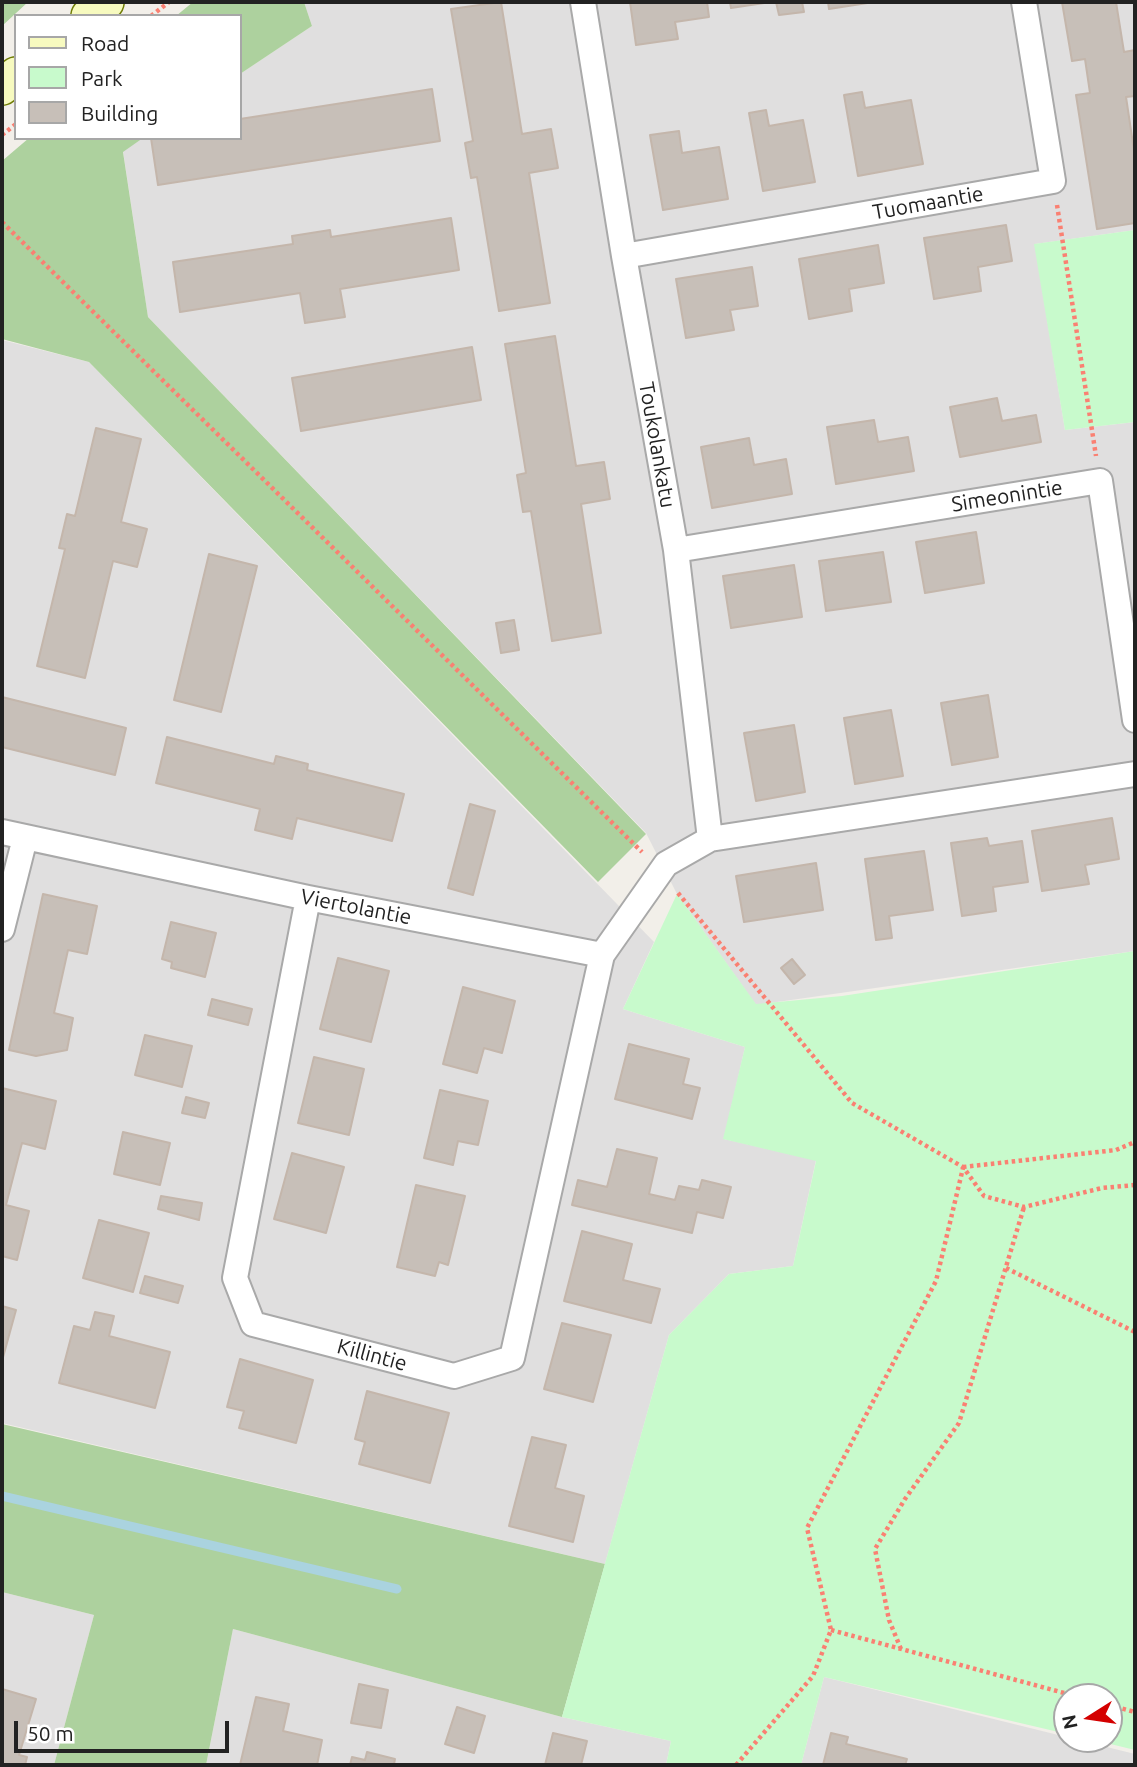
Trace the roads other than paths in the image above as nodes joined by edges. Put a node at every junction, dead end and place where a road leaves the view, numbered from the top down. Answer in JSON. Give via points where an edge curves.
{"nodes":[{"id":1,"x":106,"y":2,"type":"edge"},
{"id":2,"x":583,"y":2,"type":"edge"},
{"id":3,"x":1024,"y":2,"type":"edge"},
{"id":4,"x":91,"y":14,"type":"edge"},
{"id":5,"x":624,"y":256,"type":"junction"},
{"id":6,"x":676,"y":550,"type":"junction"},
{"id":7,"x":1135,"y":720,"type":"edge"},
{"id":8,"x":1135,"y":774,"type":"edge"},
{"id":9,"x":13,"y":835,"type":"edge"},
{"id":10,"x":710,"y":839,"type":"junction"},
{"id":11,"x":308,"y":898,"type":"junction"},
{"id":12,"x":2,"y":929,"type":"edge"},
{"id":13,"x":602,"y":955,"type":"junction"}],
"edges":[{"from":1,"to":4,"type":"main road"},
{"from":2,"to":5,"type":"street","name":"Toukolankatu"},
{"from":3,"to":5,"type":"street","name":"Tuomaantie","via":[[1053,181]]},
{"from":5,"to":6,"type":"street","name":"Toukolankatu"},
{"from":6,"to":7,"type":"street","name":"Simeonintie","via":[[1100,481]]},
{"from":6,"to":10,"type":"street","name":"Toukolankatu"},
{"from":8,"to":10,"type":"street"},
{"from":9,"to":11,"type":"street","name":"Viertolantie"},
{"from":9,"to":12,"type":"street"},
{"from":10,"to":13,"type":"street","via":[[663,868]]},
{"from":11,"to":13,"type":"street","name":"Viertolantie"},
{"from":11,"to":13,"type":"street","name":"Killintie","via":[[235,1278],[253,1324],[454,1376],[512,1358]]}]}
